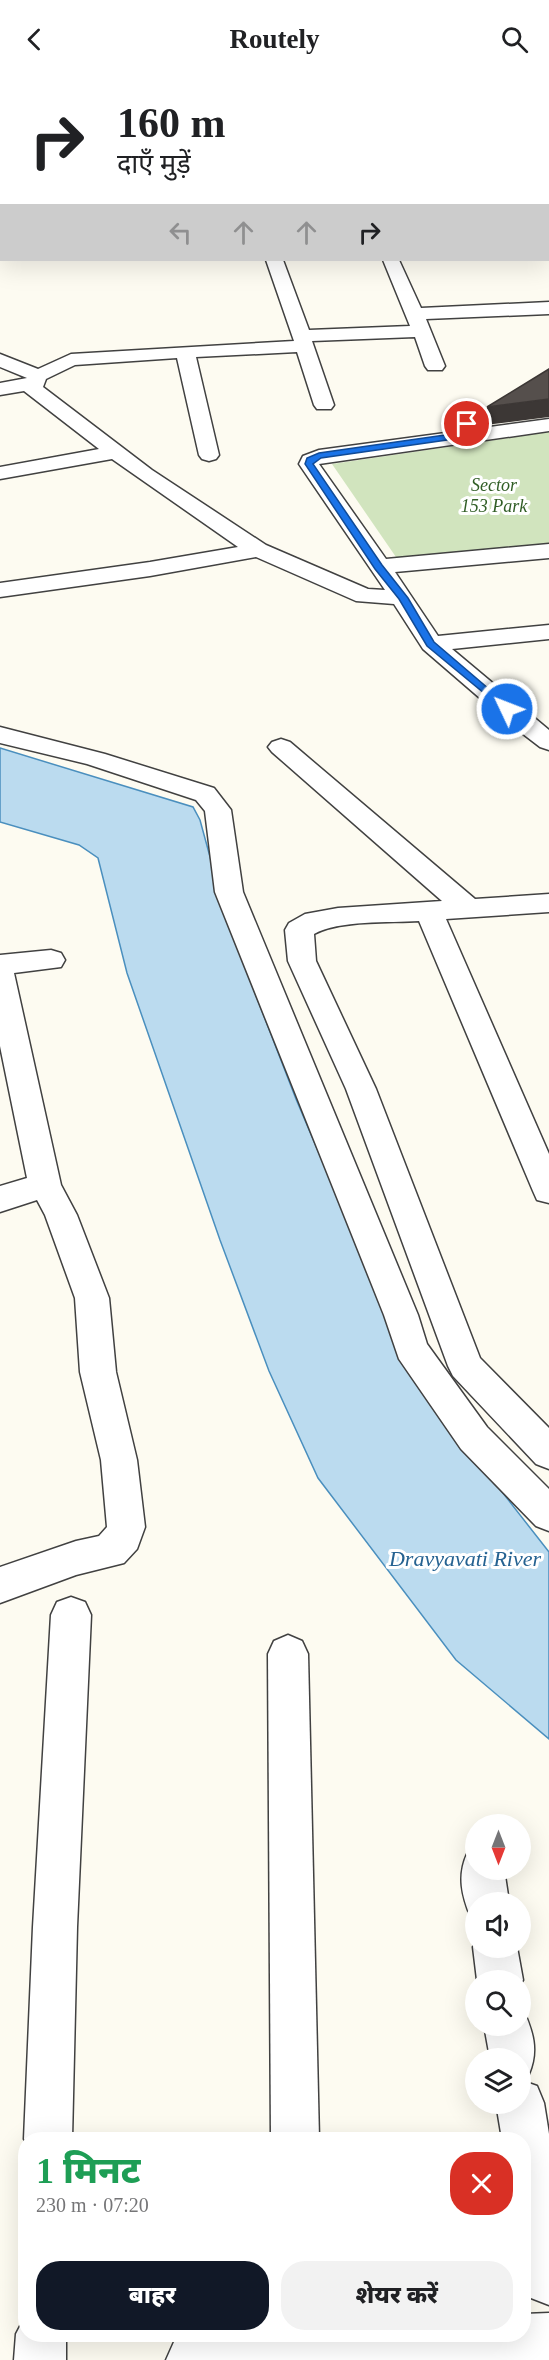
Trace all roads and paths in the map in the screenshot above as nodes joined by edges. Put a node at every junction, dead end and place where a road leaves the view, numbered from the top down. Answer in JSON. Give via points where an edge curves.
{"nodes":[{"id":1,"x":273,"y":261,"type":"edge"},
{"id":2,"x":391,"y":261,"type":"edge"},
{"id":3,"x":549,"y":308,"type":"edge"},
{"id":4,"x":419,"y":323,"type":"junction"},
{"id":5,"x":303,"y":341,"type":"junction"},
{"id":6,"x":185,"y":352,"type":"junction"},
{"id":7,"x":0,"y":360,"type":"edge"},
{"id":8,"x":435,"y":366,"type":"dead end"},
{"id":9,"x":36,"y":380,"type":"junction"},
{"id":10,"x":0,"y":389,"type":"edge"},
{"id":11,"x":324,"y":405,"type":"dead end"},
{"id":12,"x":488,"y":412,"type":"edge"},
{"id":13,"x":549,"y":425,"type":"edge"},
{"id":14,"x":447,"y":437,"type":"junction"},
{"id":15,"x":116,"y":452,"type":"junction"},
{"id":16,"x":209,"y":455,"type":"dead end"},
{"id":17,"x":0,"y":473,"type":"edge"},
{"id":18,"x":258,"y":550,"type":"junction"},
{"id":19,"x":549,"y":551,"type":"edge"},
{"id":20,"x":378,"y":567,"type":"junction"},
{"id":21,"x":0,"y":590,"type":"edge"},
{"id":22,"x":403,"y":598,"type":"junction"},
{"id":23,"x":549,"y":632,"type":"edge"},
{"id":24,"x":431,"y":644,"type":"junction"},
{"id":25,"x":549,"y":720,"type":"edge"},
{"id":26,"x":522,"y":723,"type":"junction"},
{"id":27,"x":0,"y":735,"type":"edge"},
{"id":28,"x":549,"y":742,"type":"edge"},
{"id":29,"x":281,"y":747,"type":"dead end"},
{"id":30,"x":549,"y":903,"type":"edge"},
{"id":31,"x":467,"y":907,"type":"junction"},
{"id":32,"x":428,"y":910,"type":"junction"},
{"id":33,"x":51,"y":960,"type":"dead end"},
{"id":34,"x":0,"y":965,"type":"edge"},
{"id":35,"x":0,"y":975,"type":"edge"},
{"id":36,"x":45,"y":1185,"type":"junction"},
{"id":37,"x":549,"y":1191,"type":"edge"},
{"id":38,"x":0,"y":1199,"type":"edge"},
{"id":39,"x":549,"y":1453,"type":"edge"},
{"id":40,"x":549,"y":1514,"type":"edge"},
{"id":41,"x":0,"y":1585,"type":"edge"},
{"id":42,"x":71,"y":1616,"type":"dead end"},
{"id":43,"x":288,"y":1654,"type":"dead end"},
{"id":44,"x":522,"y":2114,"type":"edge"},
{"id":45,"x":48,"y":2132,"type":"edge"},
{"id":46,"x":295,"y":2132,"type":"edge"},
{"id":47,"x":525,"y":2132,"type":"edge"},
{"id":48,"x":531,"y":2170,"type":"edge"},
{"id":49,"x":549,"y":2280,"type":"edge"},
{"id":50,"x":549,"y":2338,"type":"edge"},
{"id":51,"x":531,"y":2339,"type":"edge"},
{"id":52,"x":40,"y":2342,"type":"edge"},
{"id":53,"x":451,"y":2342,"type":"edge"},
{"id":54,"x":305,"y":2348,"type":"edge"},
{"id":55,"x":40,"y":2360,"type":"edge"},
{"id":56,"x":192,"y":2360,"type":"edge"}],
"edges":[{"from":1,"to":5,"type":"street"},
{"from":2,"to":4,"type":"street"},
{"from":3,"to":4,"type":"street"},
{"from":4,"to":5,"type":"street"},
{"from":4,"to":8,"type":"street"},
{"from":5,"to":6,"type":"street"},
{"from":5,"to":11,"type":"street"},
{"from":6,"to":9,"type":"street","via":[[71,360]]},
{"from":6,"to":16,"type":"street"},
{"from":7,"to":9,"type":"street"},
{"from":9,"to":10,"type":"street"},
{"from":9,"to":15,"type":"street","via":[[33,389]]},
{"from":12,"to":14,"type":"street"},
{"from":13,"to":14,"type":"street"},
{"from":14,"to":20,"type":"street","via":[[310,460]]},
{"from":15,"to":17,"type":"street"},
{"from":15,"to":18,"type":"street"},
{"from":18,"to":21,"type":"street"},
{"from":18,"to":22,"type":"street","via":[[364,596]]},
{"from":19,"to":20,"type":"street"},
{"from":20,"to":22,"type":"street"},
{"from":22,"to":24,"type":"street"},
{"from":23,"to":24,"type":"street"},
{"from":24,"to":26,"type":"street"},
{"from":25,"to":26,"type":"street"},
{"from":26,"to":28,"type":"street"},
{"from":27,"to":40,"type":"street","via":[[96,759],[205,794],[218,810],[229,891],[401,1315],[411,1349],[474,1438]]},
{"from":29,"to":31,"type":"street"},
{"from":30,"to":31,"type":"street"},
{"from":31,"to":32,"type":"street"},
{"from":32,"to":37,"type":"street"},
{"from":32,"to":39,"type":"street","via":[[315,921],[299,930],[302,961],[361,1089],[466,1366]]},
{"from":33,"to":34,"type":"street"},
{"from":35,"to":36,"type":"street"},
{"from":36,"to":38,"type":"street"},
{"from":36,"to":41,"type":"street","via":[[65,1224],[92,1298],[98,1372],[118,1460],[126,1527],[124,1537],[110,1551],[76,1558]]},
{"from":42,"to":45,"type":"street"},
{"from":43,"to":46,"type":"street"},
{"from":44,"to":47,"type":"street"},
{"from":48,"to":49,"type":"street"},
{"from":50,"to":51,"type":"street"},
{"from":52,"to":55,"type":"street"},
{"from":53,"to":54,"type":"street"},
{"from":54,"to":56,"type":"street"}]}
